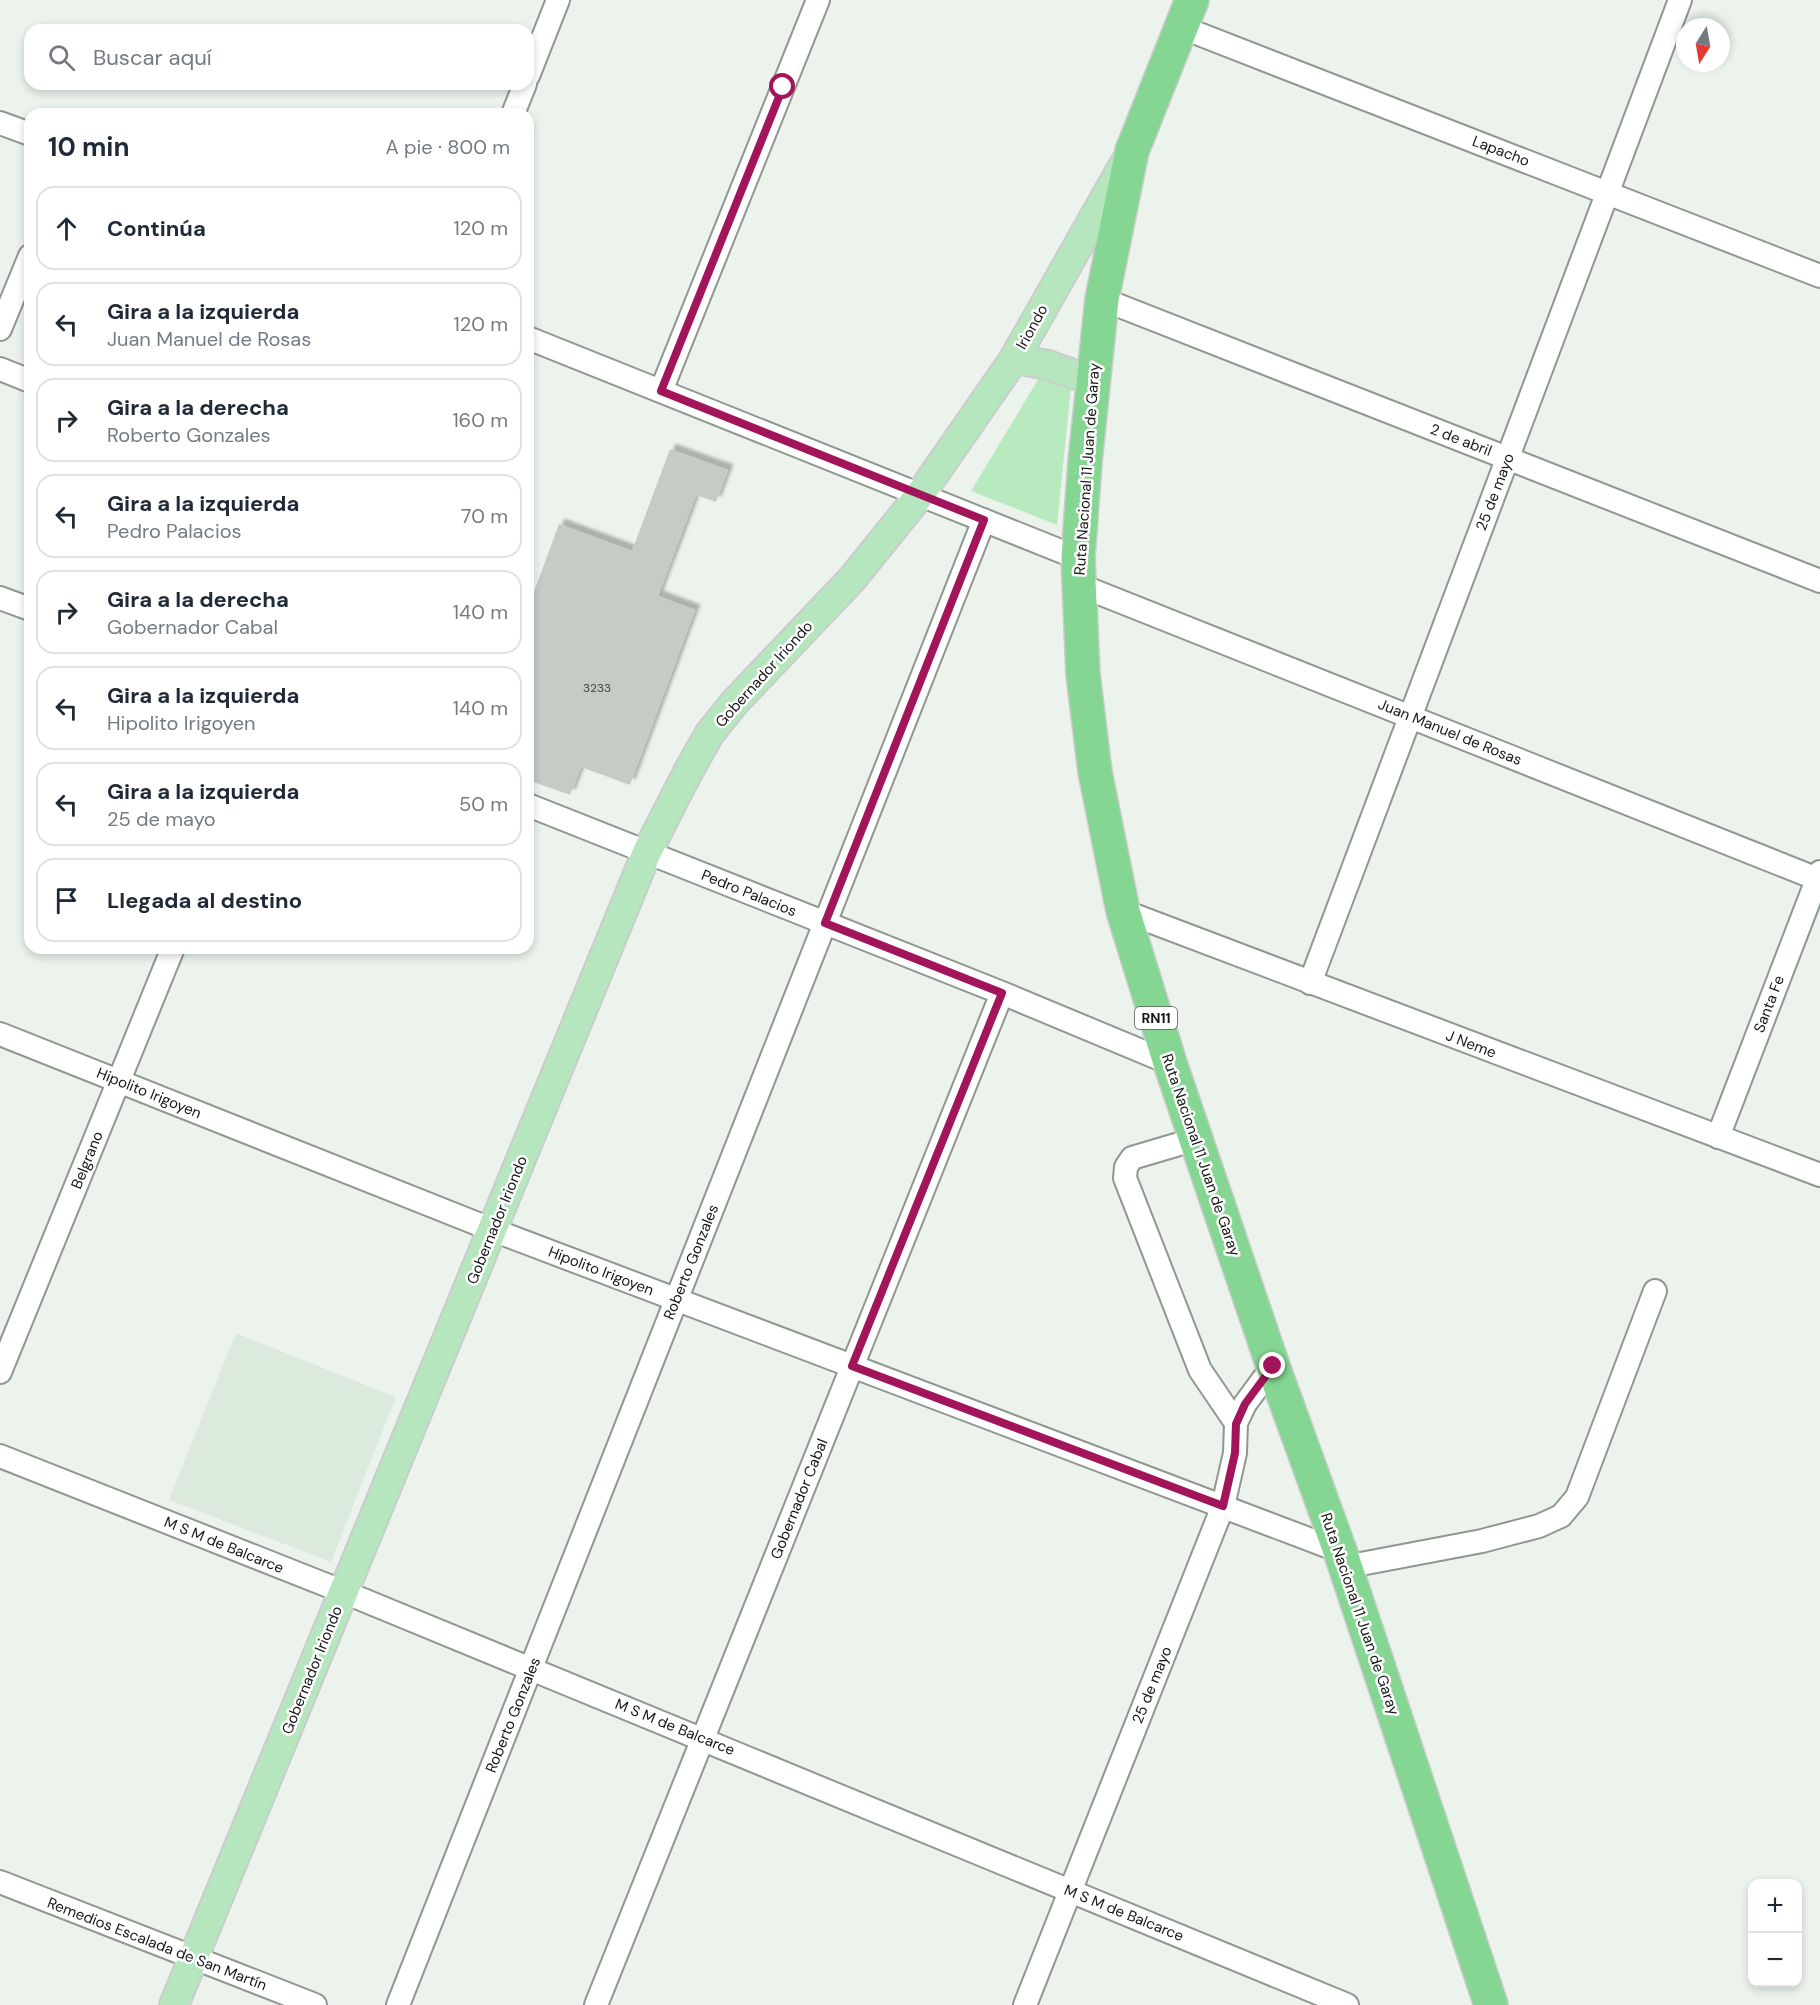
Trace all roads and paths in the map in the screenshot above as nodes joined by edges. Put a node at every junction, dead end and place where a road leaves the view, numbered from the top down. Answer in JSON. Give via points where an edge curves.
{"nodes":[{"id":1,"x":558,"y":0,"type":"edge"},
{"id":2,"x":818,"y":0,"type":"edge"},
{"id":3,"x":1680,"y":0,"type":"edge"},
{"id":4,"x":1187,"y":13,"type":"edge"},
{"id":5,"x":534,"y":61,"type":"edge"},
{"id":6,"x":523,"y":90,"type":"edge"},
{"id":7,"x":515,"y":108,"type":"edge"},
{"id":8,"x":0,"y":123,"type":"edge"},
{"id":9,"x":24,"y":132,"type":"edge"},
{"id":10,"x":1132,"y":151,"type":"junction"},
{"id":11,"x":1607,"y":193,"type":"junction"},
{"id":12,"x":24,"y":271,"type":"edge"},
{"id":13,"x":1820,"y":276,"type":"edge"},
{"id":14,"x":1102,"y":299,"type":"junction"},
{"id":15,"x":0,"y":329,"type":"edge"},
{"id":16,"x":534,"y":340,"type":"edge"},
{"id":17,"x":1014,"y":359,"type":"junction"},
{"id":18,"x":0,"y":369,"type":"edge"},
{"id":19,"x":24,"y":379,"type":"edge"},
{"id":20,"x":1093,"y":381,"type":"junction"},
{"id":21,"x":661,"y":391,"type":"junction"},
{"id":22,"x":1508,"y":459,"type":"junction"},
{"id":23,"x":919,"y":495,"type":"junction"},
{"id":24,"x":984,"y":520,"type":"junction"},
{"id":25,"x":1079,"y":572,"type":"junction"},
{"id":26,"x":1820,"y":581,"type":"edge"},
{"id":27,"x":0,"y":598,"type":"edge"},
{"id":28,"x":24,"y":607,"type":"edge"},
{"id":29,"x":1410,"y":717,"type":"junction"},
{"id":30,"x":534,"y":807,"type":"edge"},
{"id":31,"x":647,"y":852,"type":"junction"},
{"id":32,"x":1819,"y":877,"type":"edge"},
{"id":33,"x":1123,"y":911,"type":"junction"},
{"id":34,"x":825,"y":923,"type":"junction"},
{"id":35,"x":171,"y":954,"type":"edge"},
{"id":36,"x":1310,"y":983,"type":"junction"},
{"id":37,"x":1002,"y":993,"type":"junction"},
{"id":38,"x":0,"y":1034,"type":"edge"},
{"id":39,"x":1170,"y":1064,"type":"junction"},
{"id":40,"x":119,"y":1081,"type":"junction"},
{"id":41,"x":1718,"y":1137,"type":"junction"},
{"id":42,"x":1196,"y":1139,"type":"junction"},
{"id":43,"x":1820,"y":1174,"type":"edge"},
{"id":44,"x":493,"y":1230,"type":"junction"},
{"id":45,"x":1655,"y":1291,"type":"dead end"},
{"id":46,"x":676,"y":1299,"type":"junction"},
{"id":47,"x":852,"y":1366,"type":"junction"},
{"id":48,"x":1273,"y":1366,"type":"junction"},
{"id":49,"x":0,"y":1372,"type":"edge"},
{"id":50,"x":1236,"y":1424,"type":"junction"},
{"id":51,"x":0,"y":1456,"type":"edge"},
{"id":52,"x":1223,"y":1506,"type":"junction"},
{"id":53,"x":1343,"y":1559,"type":"junction"},
{"id":54,"x":344,"y":1592,"type":"junction"},
{"id":55,"x":531,"y":1668,"type":"junction"},
{"id":56,"x":703,"y":1739,"type":"junction"},
{"id":57,"x":0,"y":1882,"type":"edge"},
{"id":58,"x":1070,"y":1891,"type":"junction"},
{"id":59,"x":194,"y":1959,"type":"junction"},
{"id":60,"x":174,"y":2005,"type":"edge"},
{"id":61,"x":315,"y":2005,"type":"edge"},
{"id":62,"x":398,"y":2005,"type":"edge"},
{"id":63,"x":596,"y":2005,"type":"edge"},
{"id":64,"x":1025,"y":2005,"type":"edge"},
{"id":65,"x":1347,"y":2005,"type":"edge"},
{"id":66,"x":1491,"y":2005,"type":"edge"}],
"edges":[{"from":1,"to":5,"type":"street"},
{"from":2,"to":21,"type":"street"},
{"from":3,"to":11,"type":"street","name":"25 de mayo"},
{"from":4,"to":10,"type":"highway","name":"Ruta Nacional 11 Juan de Garay","number":"RN11"},
{"from":4,"to":11,"type":"street","name":"Lapacho"},
{"from":6,"to":7,"type":"street"},
{"from":8,"to":9,"type":"street"},
{"from":10,"to":14,"type":"highway","name":"Ruta Nacional 11 Juan de Garay","number":"RN11"},
{"from":10,"to":17,"type":"main road","name":"Iriondo"},
{"from":11,"to":13,"type":"street","name":"Lapacho"},
{"from":11,"to":22,"type":"street","name":"25 de mayo"},
{"from":12,"to":15,"type":"street"},
{"from":14,"to":20,"type":"highway","name":"Ruta Nacional 11 Juan de Garay","number":"RN11"},
{"from":14,"to":22,"type":"street","name":"2 de abril"},
{"from":16,"to":21,"type":"street","name":"Juan Manuel de Rosas"},
{"from":17,"to":20,"type":"main road","via":[[1048,365]]},
{"from":17,"to":23,"type":"main road","name":"Iriondo"},
{"from":18,"to":19,"type":"street"},
{"from":20,"to":25,"type":"highway","name":"Ruta Nacional 11 Juan de Garay","number":"RN11"},
{"from":21,"to":23,"type":"street","name":"Juan Manuel de Rosas"},
{"from":22,"to":26,"type":"street","name":"2 de abril"},
{"from":22,"to":29,"type":"street","name":"25 de mayo"},
{"from":23,"to":24,"type":"street","name":"Juan Manuel de Rosas"},
{"from":23,"to":31,"type":"main road","name":"Gobernador Iriondo","via":[[852,579],[710,733]]},
{"from":24,"to":25,"type":"street","name":"Juan Manuel de Rosas"},
{"from":24,"to":34,"type":"street","name":"Roberto Gonzales"},
{"from":25,"to":29,"type":"street","name":"Juan Manuel de Rosas"},
{"from":25,"to":33,"type":"highway","name":"Ruta Nacional 11 Juan de Garay","number":"RN11","via":[[1083,674],[1095,772]]},
{"from":27,"to":28,"type":"street"},
{"from":29,"to":32,"type":"street","name":"Juan Manuel de Rosas"},
{"from":29,"to":36,"type":"street","name":"25 de mayo"},
{"from":30,"to":31,"type":"street","name":"Pedro Palacios"},
{"from":31,"to":34,"type":"street","name":"Pedro Palacios"},
{"from":31,"to":44,"type":"main road","name":"Gobernador Iriondo"},
{"from":32,"to":41,"type":"street","name":"Santa Fe"},
{"from":33,"to":36,"type":"street","name":"J Neme"},
{"from":33,"to":39,"type":"highway","name":"Ruta Nacional 11 Juan de Garay","number":"RN11"},
{"from":34,"to":37,"type":"street","name":"Pedro Palacios"},
{"from":34,"to":46,"type":"street","name":"Roberto Gonzales"},
{"from":35,"to":40,"type":"street","name":"Belgrano"},
{"from":36,"to":41,"type":"street","name":"J Neme"},
{"from":37,"to":39,"type":"street","name":"Pedro Palacios"},
{"from":37,"to":47,"type":"street","name":"Gobernador Cabal"},
{"from":38,"to":40,"type":"street","name":"Hipolito Irigoyen"},
{"from":39,"to":42,"type":"highway","name":"Ruta Nacional 11 Juan de Garay","number":"RN11"},
{"from":40,"to":44,"type":"street","name":"Hipolito Irigoyen"},
{"from":40,"to":49,"type":"street","name":"Belgrano"},
{"from":41,"to":43,"type":"street","name":"J Neme"},
{"from":42,"to":48,"type":"highway","name":"Ruta Nacional 11 Juan de Garay","number":"RN11"},
{"from":42,"to":50,"type":"street","via":[[1132,1158],[1125,1178],[1200,1370]]},
{"from":44,"to":46,"type":"street","name":"Hipolito Irigoyen"},
{"from":44,"to":54,"type":"main road","name":"Gobernador Iriondo"},
{"from":45,"to":53,"type":"street","via":[[1577,1497],[1561,1516],[1539,1526],[1482,1540]]},
{"from":46,"to":47,"type":"street","name":"Hipolito Irigoyen"},
{"from":46,"to":55,"type":"street","name":"Roberto Gonzales"},
{"from":47,"to":52,"type":"street","name":"Hipolito Irigoyen"},
{"from":47,"to":56,"type":"street","name":"Gobernador Cabal"},
{"from":48,"to":50,"type":"street","name":"25 de mayo","via":[[1245,1404]]},
{"from":48,"to":53,"type":"highway","name":"Ruta Nacional 11 Juan de Garay","number":"RN11"},
{"from":50,"to":52,"type":"street","name":"25 de mayo","via":[[1235,1453]]},
{"from":51,"to":54,"type":"street","name":"M S M de Balcarce"},
{"from":52,"to":53,"type":"street","name":"Hipolito Irigoyen"},
{"from":52,"to":58,"type":"street","name":"25 de mayo"},
{"from":53,"to":66,"type":"highway","name":"Ruta Nacional 11 Juan de Garay","number":"RN11"},
{"from":54,"to":55,"type":"street","name":"M S M de Balcarce"},
{"from":54,"to":59,"type":"main road","name":"Gobernador Iriondo"},
{"from":55,"to":56,"type":"street","name":"M S M de Balcarce"},
{"from":55,"to":62,"type":"street","name":"Roberto Gonzales"},
{"from":56,"to":58,"type":"street","name":"M S M de Balcarce"},
{"from":56,"to":63,"type":"street","name":"Gobernador Cabal"},
{"from":57,"to":59,"type":"street","name":"Remedios Escalada de San Martín"},
{"from":58,"to":64,"type":"street","name":"25 de mayo"},
{"from":58,"to":65,"type":"street","name":"M S M de Balcarce"},
{"from":59,"to":60,"type":"main road","name":"Gobernador Iriondo"},
{"from":59,"to":61,"type":"street","name":"Remedios Escalada de San Martín"}]}
